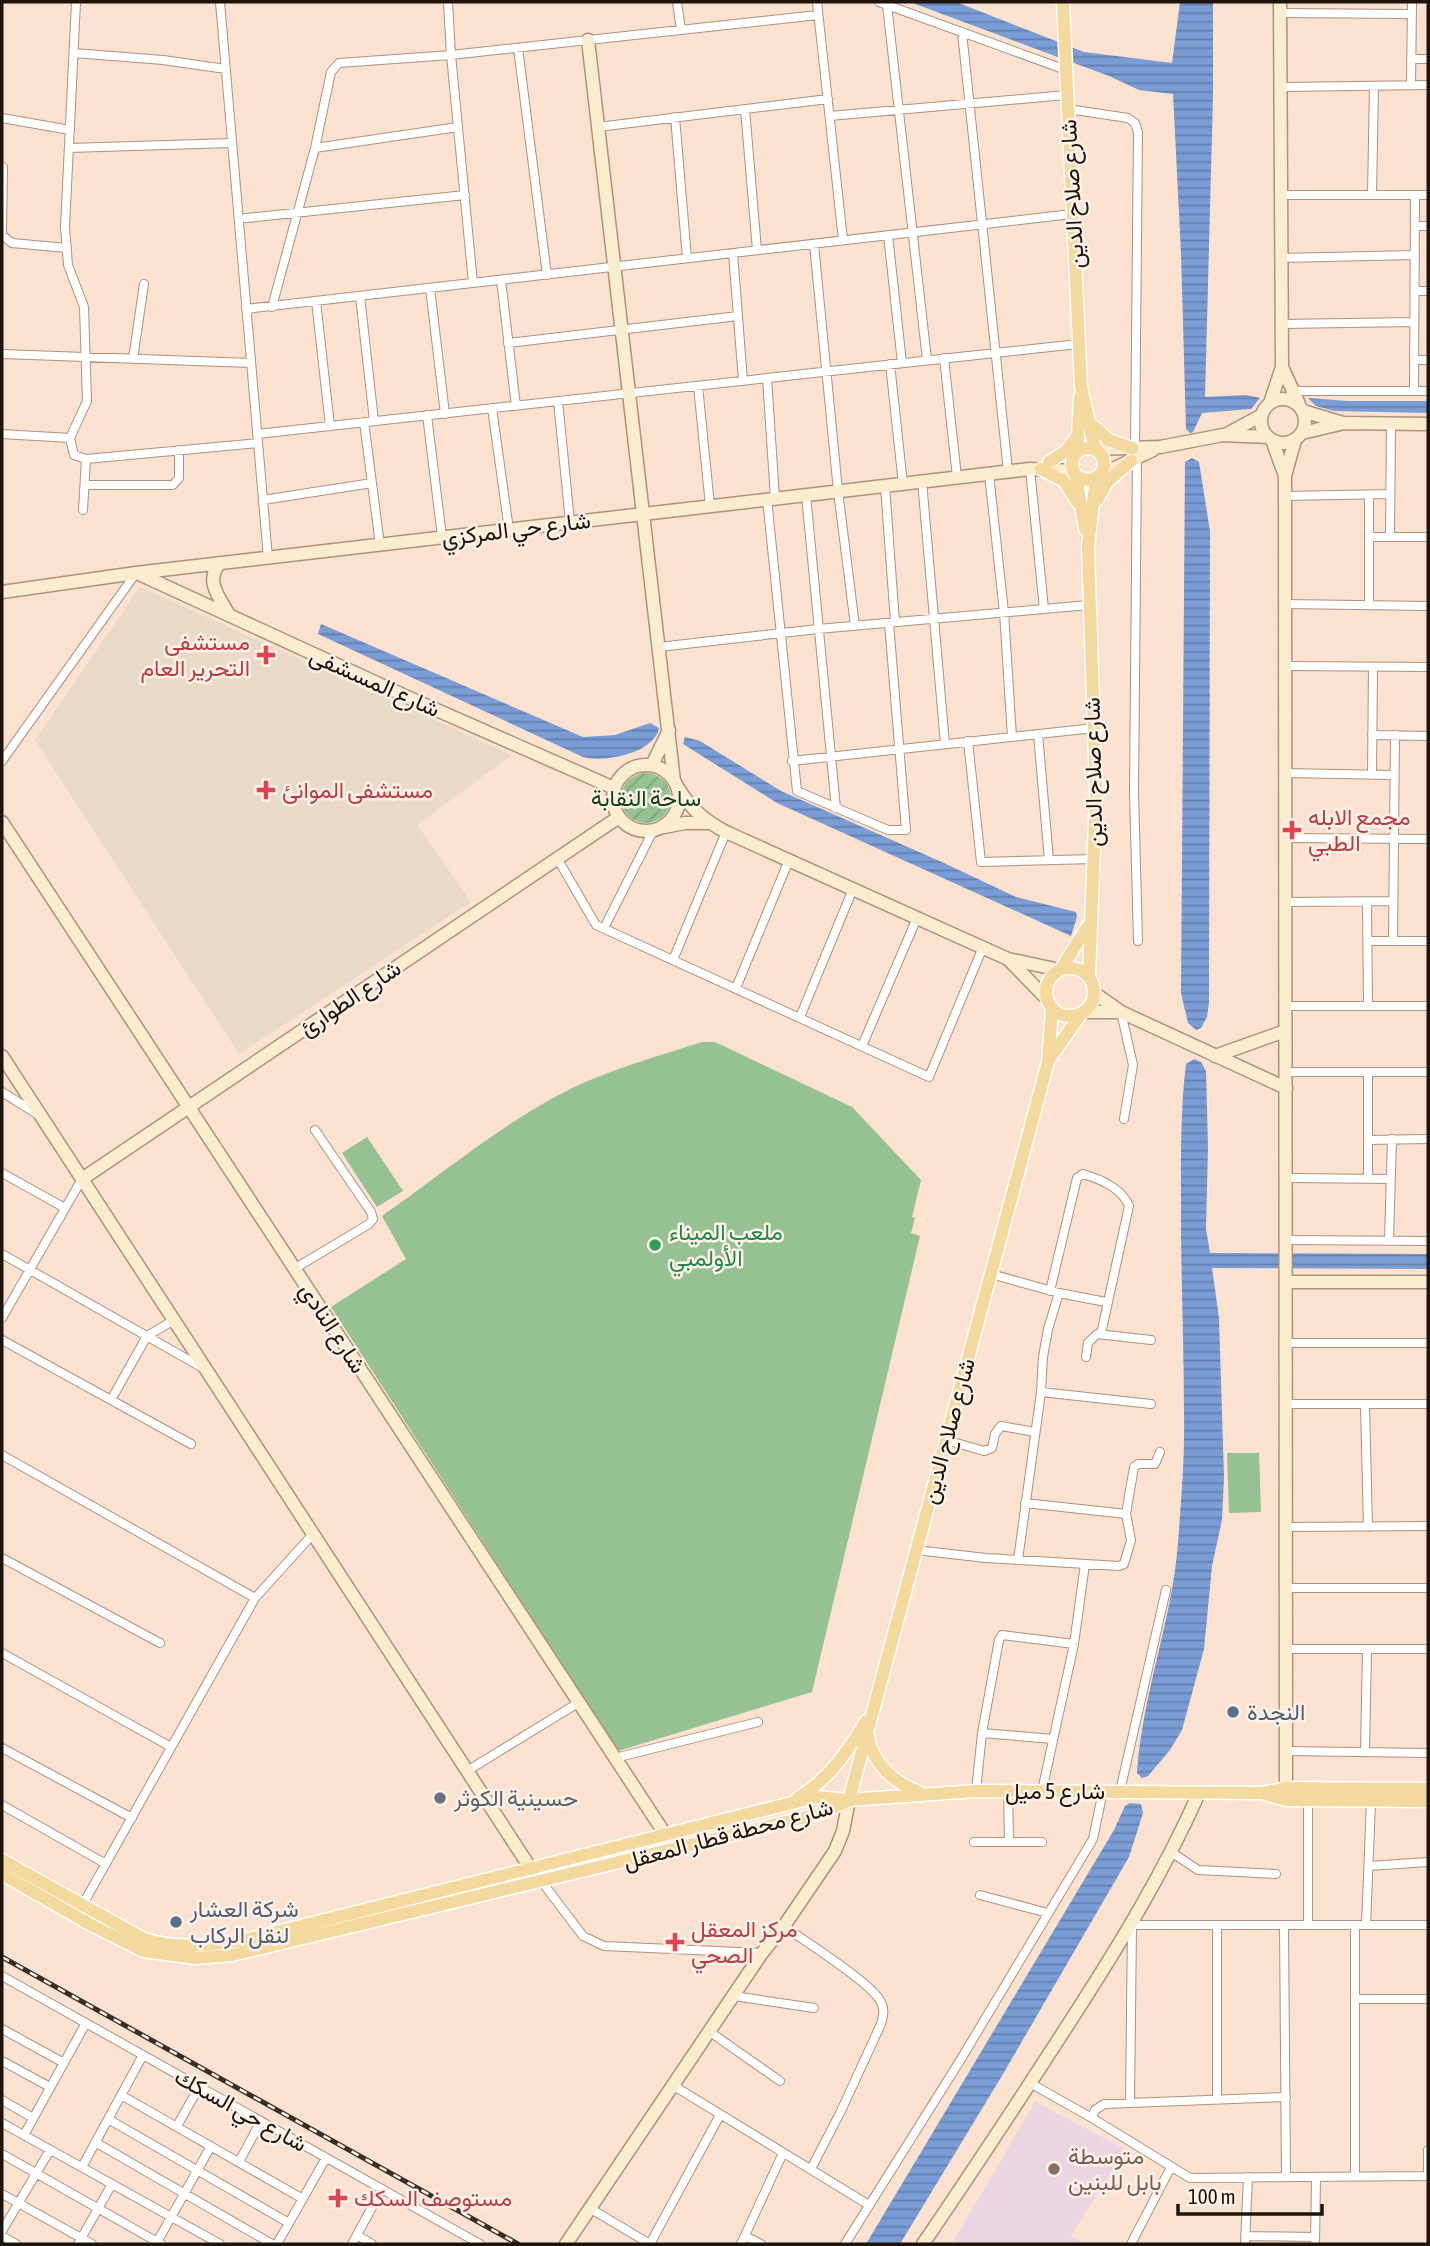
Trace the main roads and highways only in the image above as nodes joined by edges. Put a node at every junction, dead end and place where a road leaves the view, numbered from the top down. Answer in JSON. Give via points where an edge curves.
{"nodes":[{"id":1,"x":1063,"y":2,"type":"edge"},
{"id":2,"x":1081,"y":387,"type":"junction"},
{"id":3,"x":1089,"y":422,"type":"junction"},
{"id":4,"x":1077,"y":434,"type":"junction"},
{"id":5,"x":1095,"y":449,"type":"junction"},
{"id":6,"x":1075,"y":454,"type":"junction"},
{"id":7,"x":1075,"y":473,"type":"junction"},
{"id":8,"x":1097,"y":477,"type":"junction"},
{"id":9,"x":1087,"y":510,"type":"junction"},
{"id":10,"x":1093,"y":913,"type":"junction"},
{"id":11,"x":1060,"y":970,"type":"junction"},
{"id":12,"x":1089,"y":977,"type":"junction"},
{"id":13,"x":1049,"y":1003,"type":"junction"},
{"id":14,"x":1082,"y":1013,"type":"junction"},
{"id":15,"x":1048,"y":1062,"type":"junction"},
{"id":16,"x":873,"y":1709,"type":"junction"},
{"id":17,"x":867,"y":1730,"type":"junction"},
{"id":18,"x":1428,"y":1789,"type":"edge"},
{"id":19,"x":922,"y":1794,"type":"junction"},
{"id":20,"x":1286,"y":1794,"type":"junction"},
{"id":21,"x":849,"y":1800,"type":"junction"},
{"id":22,"x":1428,"y":1801,"type":"edge"},
{"id":23,"x":788,"y":1804,"type":"junction"},
{"id":24,"x":2,"y":1860,"type":"edge"},
{"id":25,"x":2,"y":1874,"type":"edge"}],
"edges":[{"from":1,"to":2,"type":"main road","name":"شارع صلاح الدين"},
{"from":2,"to":3,"type":"main road","name":"شارع صلاح الدين"},
{"from":2,"to":4,"type":"main road","name":"شارع صلاح الدين"},
{"from":3,"to":5,"type":"main road","name":"شارع صلاح الدين"},
{"from":3,"to":9,"type":"main road","via":[[1134,454]]},
{"from":4,"to":6,"type":"main road","name":"شارع صلاح الدين"},
{"from":4,"to":9,"type":"main road","via":[[1066,452],[1040,467],[1063,481]]},
{"from":5,"to":6,"type":"main road"},
{"from":5,"to":8,"type":"main road","via":[[1103,460]]},
{"from":6,"to":7,"type":"main road"},
{"from":7,"to":8,"type":"main road","via":[[1088,480]]},
{"from":7,"to":9,"type":"main road","name":"شارع صلاح الدين"},
{"from":8,"to":9,"type":"main road","name":"شارع صلاح الدين"},
{"from":9,"to":10,"type":"main road","name":"شارع صلاح الدين","via":[[1096,793]]},
{"from":10,"to":11,"type":"main road","name":"شارع صلاح الدين"},
{"from":10,"to":12,"type":"main road","name":"شارع صلاح الدين"},
{"from":11,"to":12,"type":"main road","via":[[1076,968]]},
{"from":11,"to":13,"type":"main road","via":[[1048,981]]},
{"from":12,"to":14,"type":"main road","via":[[1093,1000]]},
{"from":13,"to":14,"type":"main road","via":[[1066,1016]]},
{"from":13,"to":15,"type":"main road","name":"شارع صلاح الدين"},
{"from":14,"to":15,"type":"main road","name":"شارع صلاح الدين"},
{"from":15,"to":16,"type":"main road","name":"شارع صلاح الدين"},
{"from":16,"to":17,"type":"main road","name":"شارع صلاح الدين"},
{"from":16,"to":23,"type":"main road","via":[[830,1772]]},
{"from":17,"to":19,"type":"main road","via":[[872,1752],[884,1769]]},
{"from":17,"to":21,"type":"main road","name":"شارع صلاح الدين"},
{"from":18,"to":20,"type":"main road","name":"شارع 5 ميل"},
{"from":19,"to":20,"type":"main road","name":"شارع 5 ميل"},
{"from":19,"to":21,"type":"main road","name":"شارع 5 ميل"},
{"from":20,"to":22,"type":"main road","name":"شارع 5 ميل","via":[[1308,1801]]},
{"from":21,"to":23,"type":"main road","name":"شارع محطة قطار المعقل","via":[[816,1797]]},
{"from":21,"to":25,"type":"main road","name":"شارع محطة قطار المعقل","via":[[819,1814],[232,1955],[162,1955],[125,1944]]},
{"from":23,"to":24,"type":"main road","name":"شارع محطة قطار المعقل","via":[[245,1940],[185,1947],[144,1939]]}]}
